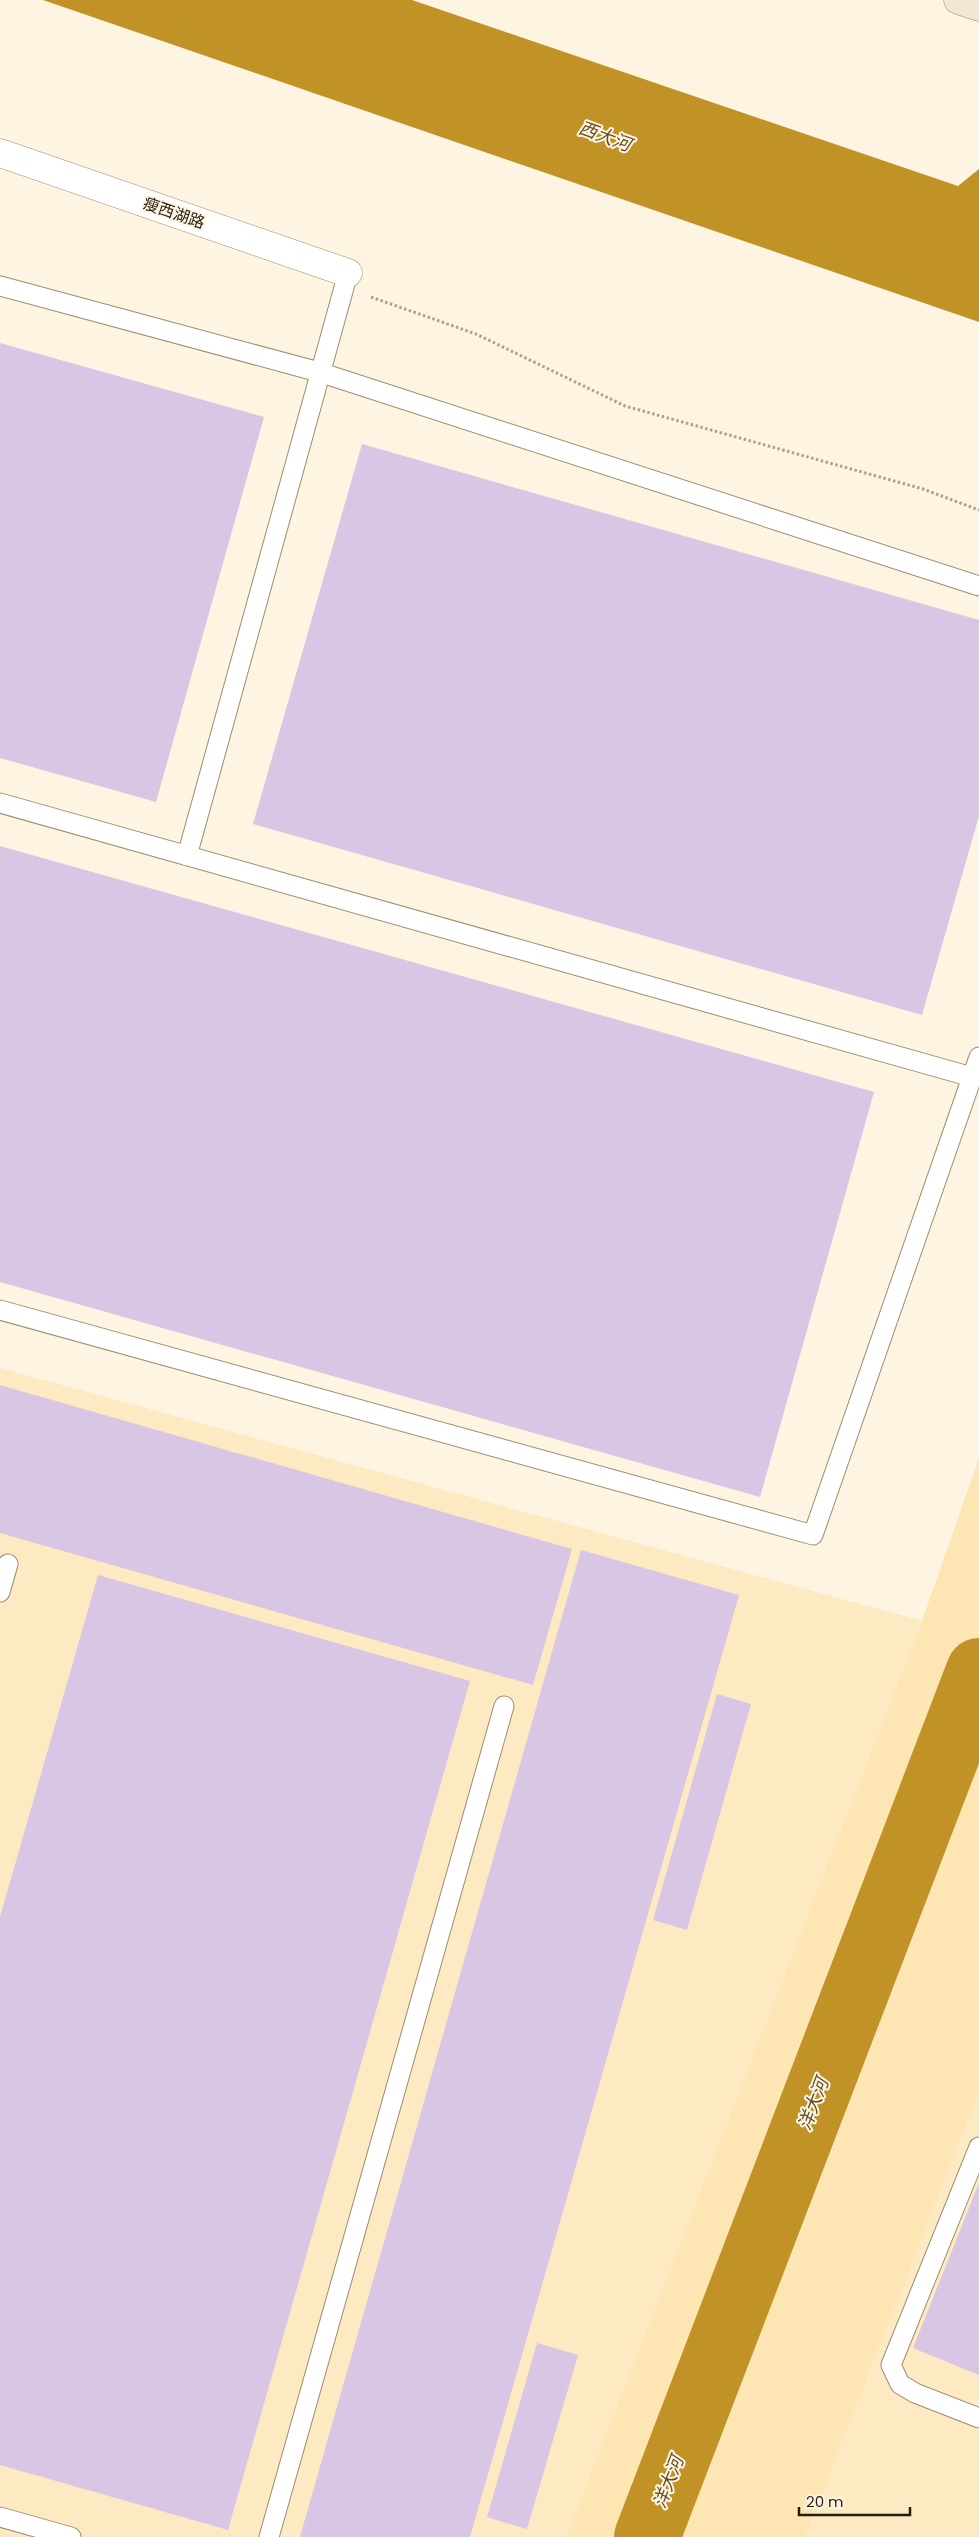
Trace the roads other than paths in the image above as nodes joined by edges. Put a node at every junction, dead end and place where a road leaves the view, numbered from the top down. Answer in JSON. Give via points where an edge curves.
{"nodes":[{"id":1,"x":958,"y":0,"type":"edge"},
{"id":2,"x":979,"y":7,"type":"edge"},
{"id":3,"x":0,"y":153,"type":"edge"},
{"id":4,"x":348,"y":273,"type":"joint"},
{"id":5,"x":0,"y":286,"type":"edge"},
{"id":6,"x":319,"y":372,"type":"junction"},
{"id":7,"x":979,"y":586,"type":"edge"},
{"id":8,"x":0,"y":803,"type":"edge"},
{"id":9,"x":187,"y":856,"type":"junction"},
{"id":10,"x":979,"y":1057,"type":"edge"},
{"id":11,"x":972,"y":1077,"type":"junction"},
{"id":12,"x":0,"y":1310,"type":"edge"},
{"id":13,"x":8,"y":1564,"type":"dead end"},
{"id":14,"x":0,"y":1592,"type":"edge"},
{"id":15,"x":504,"y":1706,"type":"dead end"},
{"id":16,"x":979,"y":2147,"type":"edge"},
{"id":17,"x":979,"y":2418,"type":"edge"},
{"id":18,"x":0,"y":2517,"type":"edge"},
{"id":19,"x":71,"y":2537,"type":"edge"},
{"id":20,"x":269,"y":2537,"type":"edge"}],
"edges":[{"from":1,"to":2,"type":"main road"},
{"from":3,"to":4,"type":"street","name":"瘦西湖路"},
{"from":4,"to":6,"type":"lane"},
{"from":5,"to":6,"type":"lane"},
{"from":6,"to":7,"type":"lane"},
{"from":6,"to":9,"type":"lane"},
{"from":8,"to":9,"type":"lane"},
{"from":9,"to":11,"type":"lane"},
{"from":10,"to":11,"type":"lane"},
{"from":11,"to":12,"type":"lane","via":[[813,1535]]},
{"from":13,"to":14,"type":"lane"},
{"from":15,"to":20,"type":"lane"},
{"from":16,"to":17,"type":"lane","via":[[891,2365],[900,2384]]},
{"from":18,"to":19,"type":"lane"}]}
